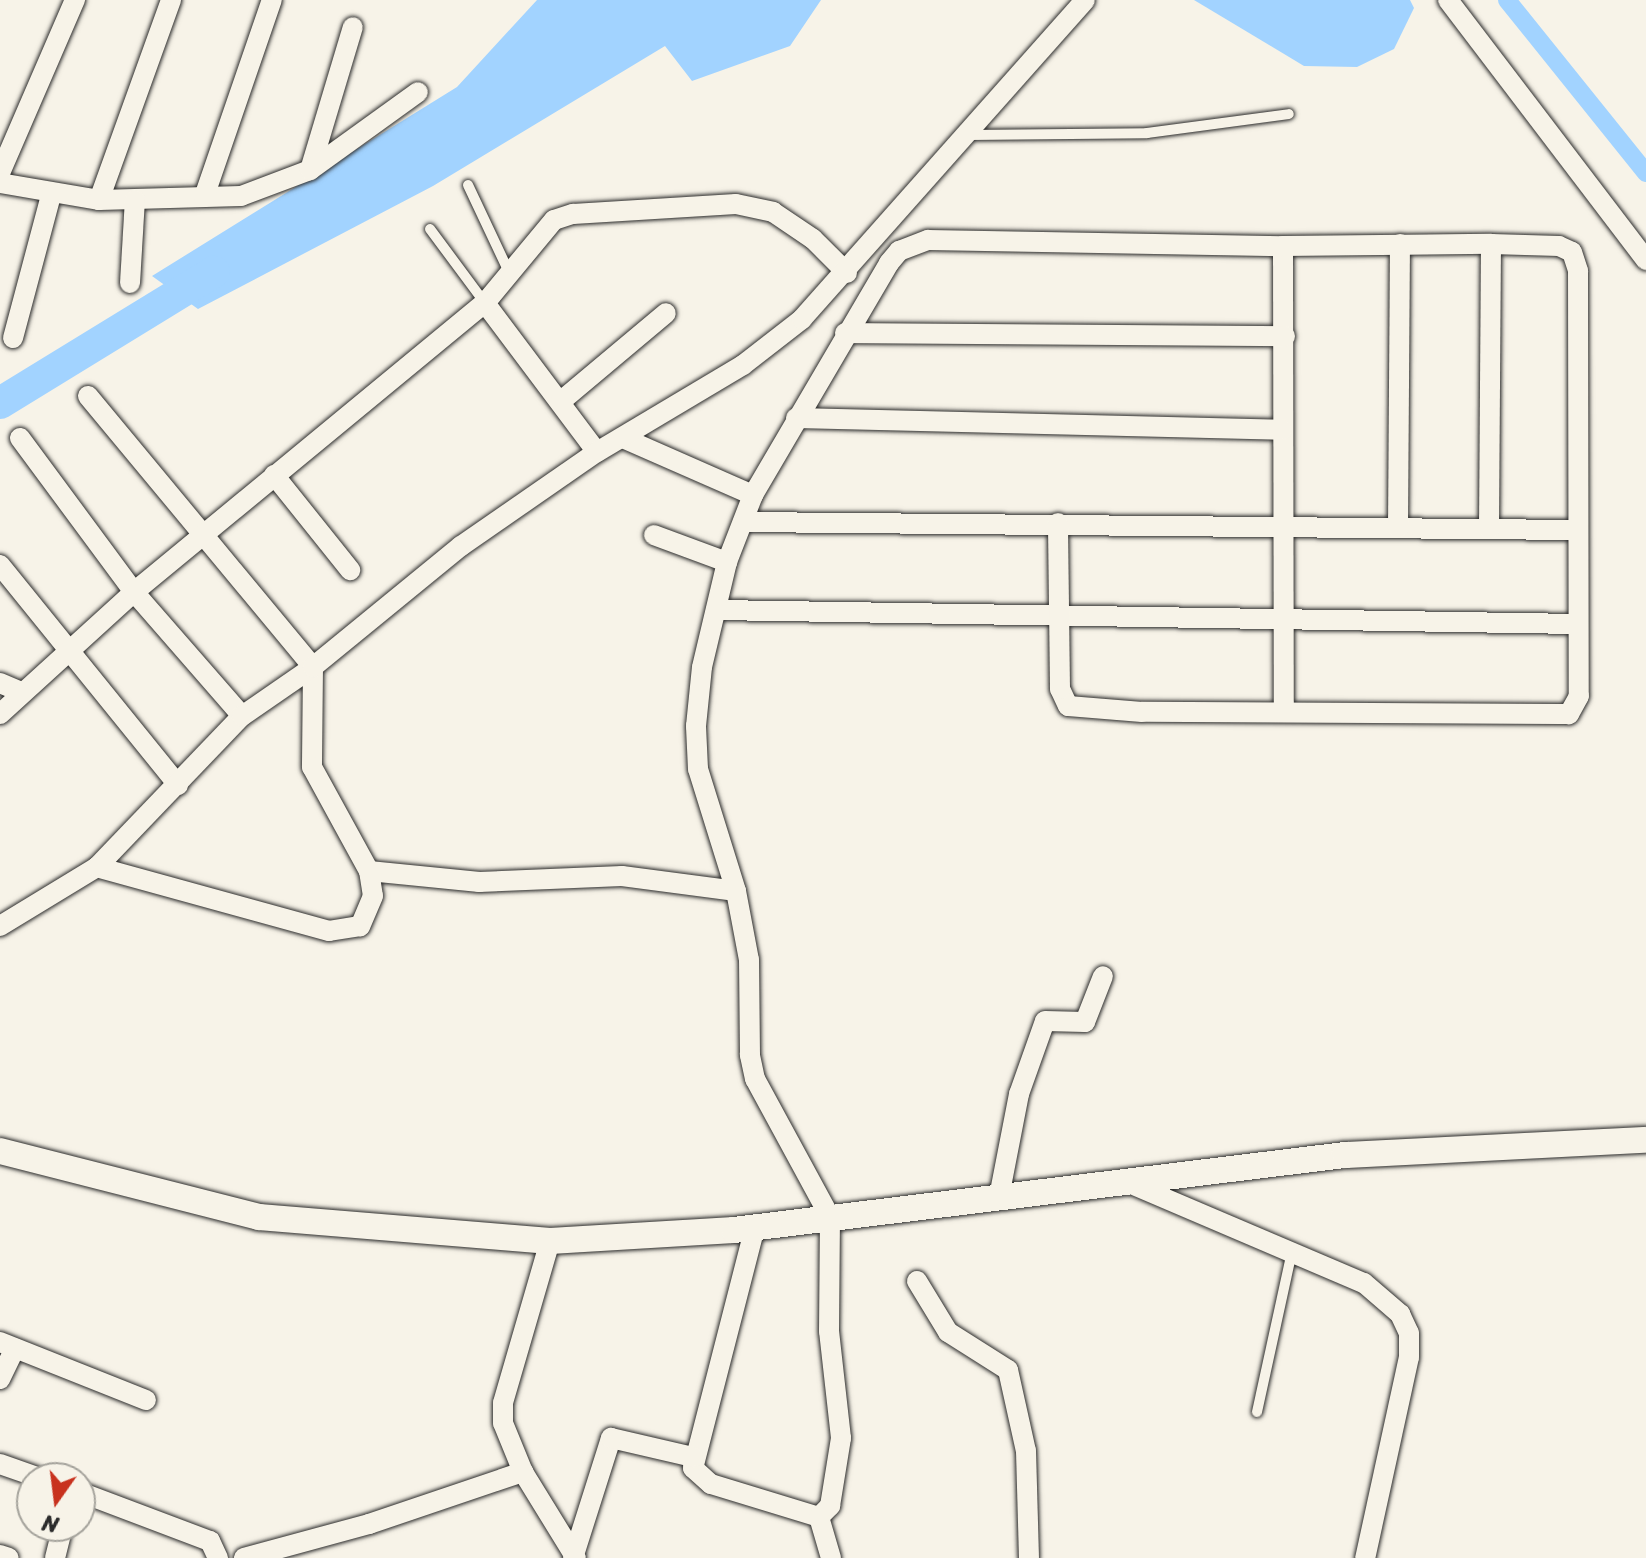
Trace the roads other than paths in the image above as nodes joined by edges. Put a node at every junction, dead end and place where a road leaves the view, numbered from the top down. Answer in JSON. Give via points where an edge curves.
{"nodes":[{"id":1,"x":75,"y":0,"type":"edge"},
{"id":2,"x":171,"y":0,"type":"edge"},
{"id":3,"x":272,"y":0,"type":"edge"},
{"id":4,"x":1085,"y":0,"type":"edge"},
{"id":5,"x":1448,"y":0,"type":"edge"},
{"id":6,"x":353,"y":27,"type":"dead end"},
{"id":7,"x":418,"y":92,"type":"dead end"},
{"id":8,"x":1289,"y":114,"type":"dead end"},
{"id":9,"x":965,"y":135,"type":"junction"},
{"id":10,"x":310,"y":170,"type":"junction"},
{"id":11,"x":0,"y":173,"type":"edge"},
{"id":12,"x":0,"y":183,"type":"edge"},
{"id":13,"x":468,"y":185,"type":"dead end"},
{"id":14,"x":51,"y":195,"type":"junction"},
{"id":15,"x":204,"y":197,"type":"junction"},
{"id":16,"x":99,"y":200,"type":"junction"},
{"id":17,"x":135,"y":200,"type":"junction"},
{"id":18,"x":430,"y":229,"type":"dead end"},
{"id":19,"x":1400,"y":244,"type":"junction"},
{"id":20,"x":1491,"y":244,"type":"junction"},
{"id":21,"x":1283,"y":246,"type":"junction"},
{"id":22,"x":1646,"y":260,"type":"edge"},
{"id":23,"x":509,"y":272,"type":"junction"},
{"id":24,"x":845,"y":276,"type":"junction"},
{"id":25,"x":130,"y":283,"type":"dead end"},
{"id":26,"x":867,"y":295,"type":"junction"},
{"id":27,"x":485,"y":303,"type":"junction"},
{"id":28,"x":666,"y":313,"type":"dead end"},
{"id":29,"x":845,"y":333,"type":"junction"},
{"id":30,"x":1285,"y":336,"type":"junction"},
{"id":31,"x":13,"y":338,"type":"dead end"},
{"id":32,"x":88,"y":396,"type":"dead end"},
{"id":33,"x":560,"y":402,"type":"junction"},
{"id":34,"x":796,"y":418,"type":"junction"},
{"id":35,"x":1282,"y":430,"type":"junction"},
{"id":36,"x":20,"y":438,"type":"dead end"},
{"id":37,"x":623,"y":438,"type":"junction"},
{"id":38,"x":597,"y":452,"type":"junction"},
{"id":39,"x":274,"y":475,"type":"junction"},
{"id":40,"x":753,"y":495,"type":"junction"},
{"id":41,"x":743,"y":522,"type":"junction"},
{"id":42,"x":1058,"y":523,"type":"junction"},
{"id":43,"x":1282,"y":525,"type":"junction"},
{"id":44,"x":1398,"y":528,"type":"junction"},
{"id":45,"x":1489,"y":529,"type":"junction"},
{"id":46,"x":1576,"y":530,"type":"junction"},
{"id":47,"x":206,"y":533,"type":"junction"},
{"id":48,"x":654,"y":535,"type":"dead end"},
{"id":49,"x":727,"y":562,"type":"junction"},
{"id":50,"x":0,"y":565,"type":"edge"},
{"id":51,"x":350,"y":570,"type":"dead end"},
{"id":52,"x":134,"y":592,"type":"junction"},
{"id":53,"x":716,"y":610,"type":"junction"},
{"id":54,"x":1059,"y":616,"type":"junction"},
{"id":55,"x":1282,"y":619,"type":"junction"},
{"id":56,"x":1577,"y":624,"type":"junction"},
{"id":57,"x":66,"y":653,"type":"junction"},
{"id":58,"x":313,"y":667,"type":"junction"},
{"id":59,"x":0,"y":683,"type":"edge"},
{"id":60,"x":19,"y":691,"type":"junction"},
{"id":61,"x":1284,"y":712,"type":"junction"},
{"id":62,"x":0,"y":714,"type":"edge"},
{"id":63,"x":242,"y":716,"type":"junction"},
{"id":64,"x":178,"y":785,"type":"junction"},
{"id":65,"x":97,"y":867,"type":"junction"},
{"id":66,"x":369,"y":871,"type":"junction"},
{"id":67,"x":736,"y":891,"type":"junction"},
{"id":68,"x":0,"y":926,"type":"edge"},
{"id":69,"x":1103,"y":976,"type":"dead end"},
{"id":70,"x":1646,"y":1140,"type":"edge"},
{"id":71,"x":0,"y":1151,"type":"edge"},
{"id":72,"x":1129,"y":1183,"type":"junction"},
{"id":73,"x":999,"y":1197,"type":"junction"},
{"id":74,"x":830,"y":1217,"type":"junction"},
{"id":75,"x":755,"y":1227,"type":"junction"},
{"id":76,"x":550,"y":1241,"type":"junction"},
{"id":77,"x":1292,"y":1252,"type":"junction"},
{"id":78,"x":917,"y":1281,"type":"dead end"},
{"id":79,"x":7,"y":1345,"type":"edge"},
{"id":80,"x":0,"y":1379,"type":"edge"},
{"id":81,"x":146,"y":1400,"type":"dead end"},
{"id":82,"x":1257,"y":1412,"type":"dead end"},
{"id":83,"x":693,"y":1457,"type":"junction"},
{"id":84,"x":523,"y":1472,"type":"junction"},
{"id":85,"x":96,"y":1498,"type":"edge"},
{"id":86,"x":819,"y":1517,"type":"junction"},
{"id":87,"x":0,"y":1555,"type":"edge"},
{"id":88,"x":9,"y":1558,"type":"edge"},
{"id":89,"x":218,"y":1558,"type":"edge"},
{"id":90,"x":244,"y":1558,"type":"edge"},
{"id":91,"x":575,"y":1558,"type":"edge"},
{"id":92,"x":831,"y":1558,"type":"edge"},
{"id":93,"x":1029,"y":1558,"type":"edge"},
{"id":94,"x":1365,"y":1558,"type":"edge"}],
"edges":[{"from":1,"to":11,"type":"street"},
{"from":2,"to":16,"type":"street"},
{"from":3,"to":15,"type":"street"},
{"from":4,"to":9,"type":"street"},
{"from":5,"to":22,"type":"street"},
{"from":6,"to":10,"type":"street"},
{"from":7,"to":10,"type":"street"},
{"from":8,"to":9,"type":"lane","via":[[1147,133]]},
{"from":9,"to":24,"type":"street"},
{"from":10,"to":15,"type":"street","via":[[258,192]]},
{"from":12,"to":14,"type":"street"},
{"from":13,"to":23,"type":"lane"},
{"from":14,"to":16,"type":"street"},
{"from":14,"to":31,"type":"street"},
{"from":15,"to":17,"type":"street"},
{"from":16,"to":17,"type":"street"},
{"from":17,"to":25,"type":"street"},
{"from":18,"to":27,"type":"lane"},
{"from":19,"to":20,"type":"street"},
{"from":19,"to":21,"type":"street"},
{"from":19,"to":44,"type":"street"},
{"from":20,"to":45,"type":"street"},
{"from":20,"to":46,"type":"street","via":[[1559,246],[1576,260]]},
{"from":21,"to":26,"type":"street","via":[[928,240],[899,251]]},
{"from":21,"to":30,"type":"street"},
{"from":23,"to":24,"type":"street","via":[[540,231],[564,217],[736,204],[773,212],[813,239]]},
{"from":23,"to":27,"type":"street"},
{"from":24,"to":26,"type":"street"},
{"from":24,"to":37,"type":"street","via":[[743,365]]},
{"from":26,"to":29,"type":"street"},
{"from":27,"to":33,"type":"street"},
{"from":27,"to":39,"type":"street"},
{"from":28,"to":33,"type":"street"},
{"from":29,"to":30,"type":"street"},
{"from":29,"to":34,"type":"street"},
{"from":30,"to":35,"type":"street"},
{"from":32,"to":47,"type":"street"},
{"from":33,"to":38,"type":"street"},
{"from":34,"to":35,"type":"street"},
{"from":34,"to":40,"type":"street"},
{"from":35,"to":43,"type":"street"},
{"from":36,"to":52,"type":"street"},
{"from":37,"to":38,"type":"street"},
{"from":37,"to":40,"type":"street"},
{"from":38,"to":58,"type":"street","via":[[461,546]]},
{"from":39,"to":47,"type":"street"},
{"from":39,"to":51,"type":"street"},
{"from":40,"to":41,"type":"street"},
{"from":41,"to":42,"type":"street"},
{"from":41,"to":49,"type":"street"},
{"from":42,"to":43,"type":"street"},
{"from":42,"to":54,"type":"street"},
{"from":43,"to":44,"type":"street"},
{"from":43,"to":55,"type":"street"},
{"from":44,"to":45,"type":"street"},
{"from":45,"to":46,"type":"street"},
{"from":46,"to":56,"type":"street"},
{"from":47,"to":52,"type":"street"},
{"from":47,"to":58,"type":"street"},
{"from":48,"to":49,"type":"street"},
{"from":49,"to":53,"type":"street"},
{"from":50,"to":57,"type":"street"},
{"from":52,"to":57,"type":"street"},
{"from":52,"to":63,"type":"street"},
{"from":53,"to":54,"type":"street"},
{"from":53,"to":67,"type":"street","via":[[702,667],[698,769]]},
{"from":54,"to":55,"type":"street"},
{"from":54,"to":61,"type":"street","via":[[1060,689],[1068,706],[1081,711]]},
{"from":55,"to":56,"type":"street"},
{"from":55,"to":61,"type":"street"},
{"from":56,"to":61,"type":"street","via":[[1579,696],[1569,714]]},
{"from":57,"to":60,"type":"street"},
{"from":57,"to":64,"type":"street"},
{"from":58,"to":63,"type":"street"},
{"from":58,"to":66,"type":"street","via":[[312,767]]},
{"from":59,"to":60,"type":"street"},
{"from":60,"to":62,"type":"street"},
{"from":63,"to":64,"type":"street"},
{"from":64,"to":65,"type":"street"},
{"from":65,"to":66,"type":"street","via":[[338,931],[360,926],[370,911]]},
{"from":65,"to":68,"type":"street"},
{"from":66,"to":67,"type":"street","via":[[479,882],[622,876]]},
{"from":67,"to":74,"type":"street","via":[[749,960],[755,1079]]},
{"from":69,"to":73,"type":"street","via":[[1085,1022],[1045,1021],[1019,1094]]},
{"from":70,"to":72,"type":"street","via":[[1345,1155]]},
{"from":71,"to":76,"type":"street","via":[[259,1217]]},
{"from":72,"to":73,"type":"street"},
{"from":72,"to":77,"type":"street"},
{"from":73,"to":74,"type":"street"},
{"from":74,"to":75,"type":"street"},
{"from":74,"to":86,"type":"street","via":[[829,1331],[841,1438],[830,1506]]},
{"from":75,"to":76,"type":"street"},
{"from":75,"to":83,"type":"street"},
{"from":76,"to":84,"type":"street","via":[[503,1403],[507,1440]]},
{"from":77,"to":82,"type":"lane"},
{"from":77,"to":94,"type":"street","via":[[1384,1296],[1409,1333],[1409,1357]]},
{"from":78,"to":93,"type":"street","via":[[948,1332],[1008,1370],[1025,1436]]},
{"from":79,"to":80,"type":"street"},
{"from":79,"to":81,"type":"street"},
{"from":83,"to":86,"type":"street","via":[[698,1478]]},
{"from":83,"to":91,"type":"street","via":[[611,1438]]},
{"from":84,"to":90,"type":"street","via":[[369,1524]]},
{"from":84,"to":91,"type":"street"},
{"from":85,"to":89,"type":"street","via":[[210,1541]]},
{"from":86,"to":92,"type":"street"},
{"from":87,"to":88,"type":"street"}]}
